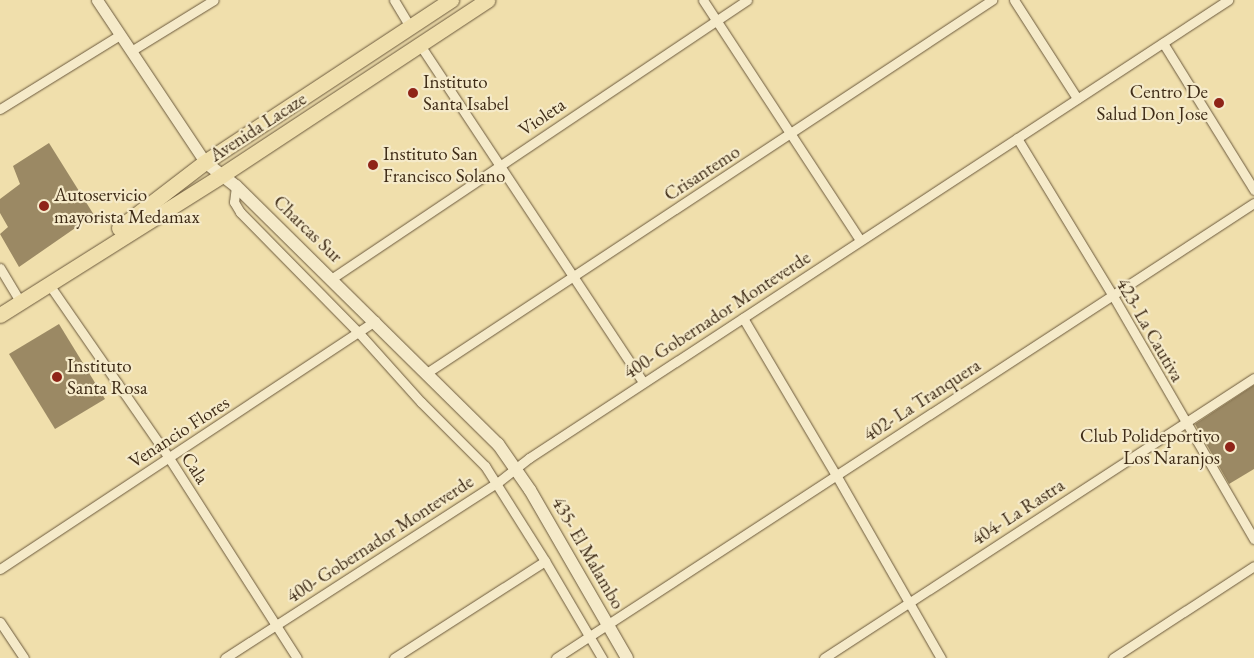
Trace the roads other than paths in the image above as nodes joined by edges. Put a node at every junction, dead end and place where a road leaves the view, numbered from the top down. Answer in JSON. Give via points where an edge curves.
{"nodes":[{"id":1,"x":97,"y":0,"type":"edge"},
{"id":2,"x":214,"y":0,"type":"edge"},
{"id":3,"x":394,"y":0,"type":"edge"},
{"id":4,"x":451,"y":0,"type":"edge"},
{"id":5,"x":477,"y":0,"type":"edge"},
{"id":6,"x":487,"y":0,"type":"edge"},
{"id":7,"x":703,"y":0,"type":"edge"},
{"id":8,"x":747,"y":0,"type":"edge"},
{"id":9,"x":992,"y":0,"type":"edge"},
{"id":10,"x":1014,"y":0,"type":"edge"},
{"id":11,"x":1228,"y":0,"type":"edge"},
{"id":12,"x":716,"y":20,"type":"junction"},
{"id":13,"x":410,"y":27,"type":"junction"},
{"id":14,"x":120,"y":35,"type":"junction"},
{"id":15,"x":1164,"y":42,"type":"junction"},
{"id":16,"x":420,"y":45,"type":"junction"},
{"id":17,"x":130,"y":51,"type":"junction"},
{"id":18,"x":1077,"y":98,"type":"junction"},
{"id":19,"x":0,"y":109,"type":"edge"},
{"id":20,"x":791,"y":134,"type":"junction"},
{"id":21,"x":1017,"y":138,"type":"junction"},
{"id":22,"x":205,"y":162,"type":"junction"},
{"id":23,"x":499,"y":165,"type":"junction"},
{"id":24,"x":222,"y":175,"type":"junction"},
{"id":25,"x":236,"y":186,"type":"junction"},
{"id":26,"x":1254,"y":190,"type":"edge"},
{"id":27,"x":1254,"y":203,"type":"edge"},
{"id":28,"x":860,"y":240,"type":"junction"},
{"id":29,"x":0,"y":268,"type":"edge"},
{"id":30,"x":572,"y":277,"type":"junction"},
{"id":31,"x":331,"y":279,"type":"junction"},
{"id":32,"x":48,"y":282,"type":"junction"},
{"id":33,"x":1113,"y":296,"type":"junction"},
{"id":34,"x":20,"y":301,"type":"junction"},
{"id":35,"x":0,"y":315,"type":"edge"},
{"id":36,"x":742,"y":318,"type":"junction"},
{"id":37,"x":375,"y":321,"type":"junction"},
{"id":38,"x":359,"y":333,"type":"junction"},
{"id":39,"x":428,"y":372,"type":"junction"},
{"id":40,"x":1254,"y":378,"type":"edge"},
{"id":41,"x":643,"y":382,"type":"junction"},
{"id":42,"x":1185,"y":424,"type":"junction"},
{"id":43,"x":169,"y":458,"type":"junction"},
{"id":44,"x":516,"y":467,"type":"junction"},
{"id":45,"x":836,"y":475,"type":"junction"},
{"id":46,"x":497,"y":483,"type":"junction"},
{"id":47,"x":1254,"y":539,"type":"edge"},
{"id":48,"x":545,"y":561,"type":"junction"},
{"id":49,"x":1254,"y":566,"type":"edge"},
{"id":50,"x":0,"y":569,"type":"edge"},
{"id":51,"x":909,"y":602,"type":"junction"},
{"id":52,"x":0,"y":622,"type":"edge"},
{"id":53,"x":608,"y":624,"type":"junction"},
{"id":54,"x":276,"y":625,"type":"junction"},
{"id":55,"x":589,"y":636,"type":"junction"},
{"id":56,"x":24,"y":658,"type":"edge"},
{"id":57,"x":225,"y":658,"type":"edge"},
{"id":58,"x":297,"y":658,"type":"edge"},
{"id":59,"x":394,"y":658,"type":"edge"},
{"id":60,"x":556,"y":658,"type":"edge"},
{"id":61,"x":602,"y":658,"type":"edge"},
{"id":62,"x":627,"y":658,"type":"edge"},
{"id":63,"x":824,"y":658,"type":"edge"},
{"id":64,"x":941,"y":658,"type":"edge"},
{"id":65,"x":1113,"y":658,"type":"edge"}],
"edges":[{"from":1,"to":14,"type":"street","name":"Charcas Sur"},
{"from":2,"to":17,"type":"street"},
{"from":3,"to":13,"type":"street"},
{"from":4,"to":13,"type":"main road","name":"Avenida Lacaze"},
{"from":5,"to":16,"type":"main road"},
{"from":6,"to":16,"type":"main road","name":"Avenida Lacaze"},
{"from":7,"to":12,"type":"street"},
{"from":8,"to":12,"type":"street","name":"Violeta"},
{"from":9,"to":20,"type":"street","name":"Crisantemo"},
{"from":10,"to":18,"type":"street"},
{"from":11,"to":15,"type":"street","name":"400- Gobernador Monteverde"},
{"from":12,"to":20,"type":"street"},
{"from":12,"to":23,"type":"street","name":"Violeta"},
{"from":13,"to":22,"type":"main road","name":"Avenida Lacaze"},
{"from":14,"to":17,"type":"street","name":"Charcas Sur"},
{"from":14,"to":19,"type":"street"},
{"from":15,"to":18,"type":"street","name":"400- Gobernador Monteverde"},
{"from":15,"to":26,"type":"street"},
{"from":16,"to":23,"type":"street"},
{"from":16,"to":24,"type":"main road","name":"Avenida Lacaze"},
{"from":17,"to":22,"type":"street","name":"Charcas Sur"},
{"from":18,"to":21,"type":"street","name":"400- Gobernador Monteverde"},
{"from":20,"to":28,"type":"street"},
{"from":20,"to":30,"type":"street","name":"Crisantemo"},
{"from":21,"to":28,"type":"street","name":"400- Gobernador Monteverde"},
{"from":21,"to":33,"type":"street","name":"423- La Cautiva"},
{"from":22,"to":24,"type":"main road","name":"Charcas Sur"},
{"from":22,"to":32,"type":"main road","name":"Avenida Lacaze"},
{"from":23,"to":30,"type":"street"},
{"from":23,"to":31,"type":"street","name":"Violeta"},
{"from":24,"to":25,"type":"main road","name":"Charcas Sur"},
{"from":24,"to":32,"type":"main road","name":"Avenida Lacaze"},
{"from":25,"to":31,"type":"main road","name":"Charcas Sur"},
{"from":25,"to":38,"type":"street","via":[[234,202],[240,212]]},
{"from":27,"to":33,"type":"street","name":"402- La Tranquera"},
{"from":28,"to":36,"type":"street","name":"400- Gobernador Monteverde"},
{"from":29,"to":34,"type":"street"},
{"from":30,"to":39,"type":"street","name":"Crisantemo"},
{"from":30,"to":41,"type":"street"},
{"from":31,"to":37,"type":"main road","name":"Charcas Sur"},
{"from":32,"to":34,"type":"main road","name":"Avenida Lacaze"},
{"from":32,"to":43,"type":"street","name":"Cala"},
{"from":33,"to":42,"type":"street","name":"423- La Cautiva"},
{"from":33,"to":45,"type":"street","name":"402- La Tranquera"},
{"from":34,"to":35,"type":"main road","name":"Avenida Lacaze"},
{"from":36,"to":41,"type":"street","name":"400- Gobernador Monteverde"},
{"from":36,"to":45,"type":"street"},
{"from":37,"to":38,"type":"street","name":"Venancio Flores"},
{"from":37,"to":39,"type":"main road","name":"Charcas Sur"},
{"from":38,"to":43,"type":"street","name":"Venancio Flores"},
{"from":38,"to":46,"type":"street","via":[[421,402],[476,455]]},
{"from":39,"to":44,"type":"main road","name":"Charcas Sur","via":[[489,433]]},
{"from":40,"to":42,"type":"street","name":"404- La Rastra"},
{"from":41,"to":44,"type":"street","name":"400- Gobernador Monteverde"},
{"from":42,"to":47,"type":"street","name":"423- La Cautiva"},
{"from":42,"to":51,"type":"street","name":"404- La Rastra"},
{"from":43,"to":50,"type":"street","name":"Venancio Flores"},
{"from":43,"to":54,"type":"street","name":"Cala"},
{"from":44,"to":46,"type":"street","name":"400- Gobernador Monteverde"},
{"from":44,"to":53,"type":"main road","name":"435- El Malambo"},
{"from":45,"to":51,"type":"street"},
{"from":45,"to":53,"type":"street","name":"402- La Tranquera"},
{"from":46,"to":48,"type":"street"},
{"from":46,"to":54,"type":"street","name":"400- Gobernador Monteverde"},
{"from":48,"to":55,"type":"street"},
{"from":48,"to":59,"type":"street"},
{"from":49,"to":65,"type":"street"},
{"from":51,"to":63,"type":"street","name":"404- La Rastra"},
{"from":51,"to":64,"type":"street"},
{"from":52,"to":56,"type":"street"},
{"from":53,"to":55,"type":"street","name":"402- La Tranquera"},
{"from":53,"to":62,"type":"main road","name":"435- El Malambo"},
{"from":54,"to":57,"type":"street","name":"400- Gobernador Monteverde"},
{"from":54,"to":58,"type":"street","name":"Cala"},
{"from":55,"to":60,"type":"street"},
{"from":55,"to":61,"type":"street"}]}
